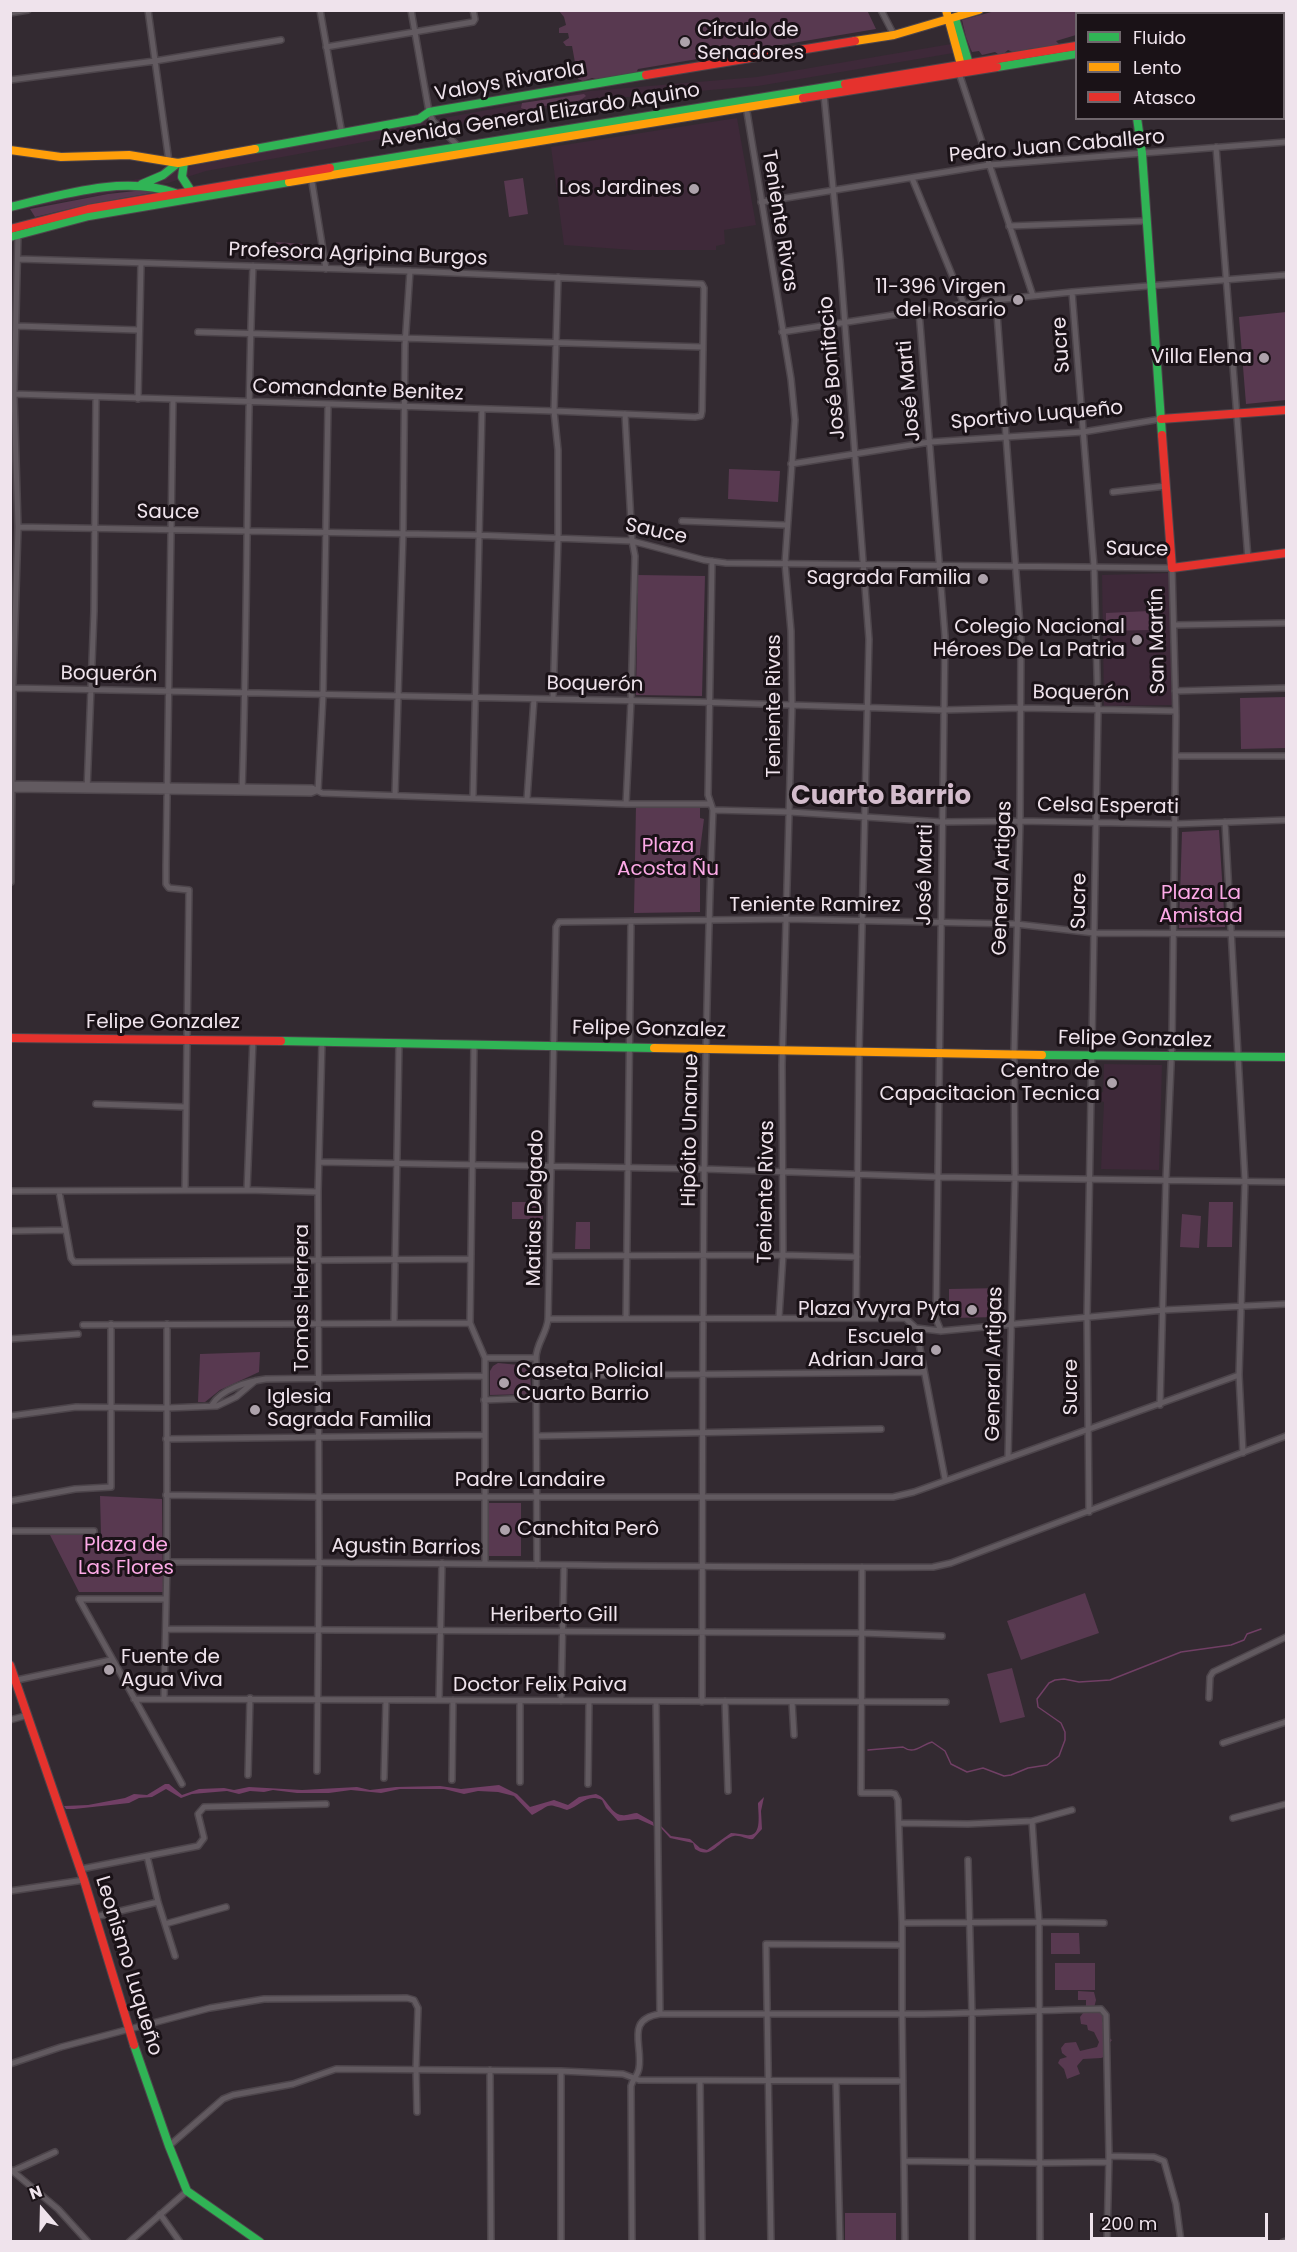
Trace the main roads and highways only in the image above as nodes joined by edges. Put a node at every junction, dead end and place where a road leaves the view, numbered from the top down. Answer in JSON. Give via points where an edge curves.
{"nodes":[{"id":1,"x":979,"y":10,"type":"edge"},
{"id":2,"x":950,"y":16,"type":"edge"},
{"id":3,"x":1075,"y":46,"type":"edge"},
{"id":4,"x":1075,"y":54,"type":"edge"},
{"id":5,"x":963,"y":67,"type":"junction"},
{"id":6,"x":745,"y":104,"type":"junction"},
{"id":7,"x":1137,"y":120,"type":"edge"},
{"id":8,"x":10,"y":150,"type":"edge"},
{"id":9,"x":177,"y":162,"type":"junction"},
{"id":10,"x":311,"y":175,"type":"junction"},
{"id":11,"x":137,"y":186,"type":"junction"},
{"id":12,"x":191,"y":190,"type":"junction"},
{"id":13,"x":175,"y":193,"type":"junction"},
{"id":14,"x":10,"y":207,"type":"edge"},
{"id":15,"x":14,"y":231,"type":"edge"},
{"id":16,"x":1287,"y":410,"type":"edge"},
{"id":17,"x":1161,"y":419,"type":"junction"},
{"id":18,"x":1287,"y":553,"type":"edge"},
{"id":19,"x":1172,"y":568,"type":"joint"},
{"id":20,"x":10,"y":1038,"type":"edge"},
{"id":21,"x":1287,"y":1057,"type":"edge"},
{"id":22,"x":10,"y":1665,"type":"edge"},
{"id":23,"x":260,"y":2241,"type":"edge"}],
"edges":[{"from":1,"to":2,"type":"main road","name":"Valoys Rivarola"},
{"from":2,"to":5,"type":"main road"},
{"from":2,"to":9,"type":"main road","name":"Valoys Rivarola","via":[[894,35],[429,112],[419,119]]},
{"from":3,"to":5,"type":"main road","name":"Avenida General Elizardo Aquino"},
{"from":4,"to":5,"type":"main road","name":"Avenida General Elizardo Aquino"},
{"from":5,"to":6,"type":"main road","name":"Avenida General Elizardo Aquino"},
{"from":5,"to":6,"type":"main road","name":"Avenida General Elizardo Aquino","via":[[824,95]]},
{"from":6,"to":10,"type":"main road","name":"Avenida General Elizardo Aquino"},
{"from":6,"to":10,"type":"main road","name":"Avenida General Elizardo Aquino","via":[[458,146]]},
{"from":7,"to":17,"type":"main road","name":"San Martín"},
{"from":8,"to":9,"type":"main road","name":"Valoys Rivarola","via":[[61,157],[129,155]]},
{"from":9,"to":11,"type":"main road","via":[[163,176]]},
{"from":9,"to":12,"type":"main road"},
{"from":10,"to":12,"type":"main road","name":"Avenida General Elizardo Aquino"},
{"from":10,"to":15,"type":"main road","name":"Avenida General Elizardo Aquino"},
{"from":11,"to":13,"type":"main road","via":[[154,186]]},
{"from":11,"to":14,"type":"main road"},
{"from":12,"to":13,"type":"main road","name":"Avenida General Elizardo Aquino"},
{"from":13,"to":15,"type":"main road","name":"Avenida General Elizardo Aquino","via":[[88,209]]},
{"from":16,"to":17,"type":"main road","name":"Sportivo Luqueño"},
{"from":17,"to":19,"type":"main road","name":"San Martín"},
{"from":18,"to":19,"type":"main road","name":"Sauce"},
{"from":20,"to":21,"type":"main road","name":"Felipe Gonzalez"},
{"from":22,"to":23,"type":"main road","name":"Leonismo Luqueño","via":[[81,1869],[129,2029],[187,2191]]}]}
